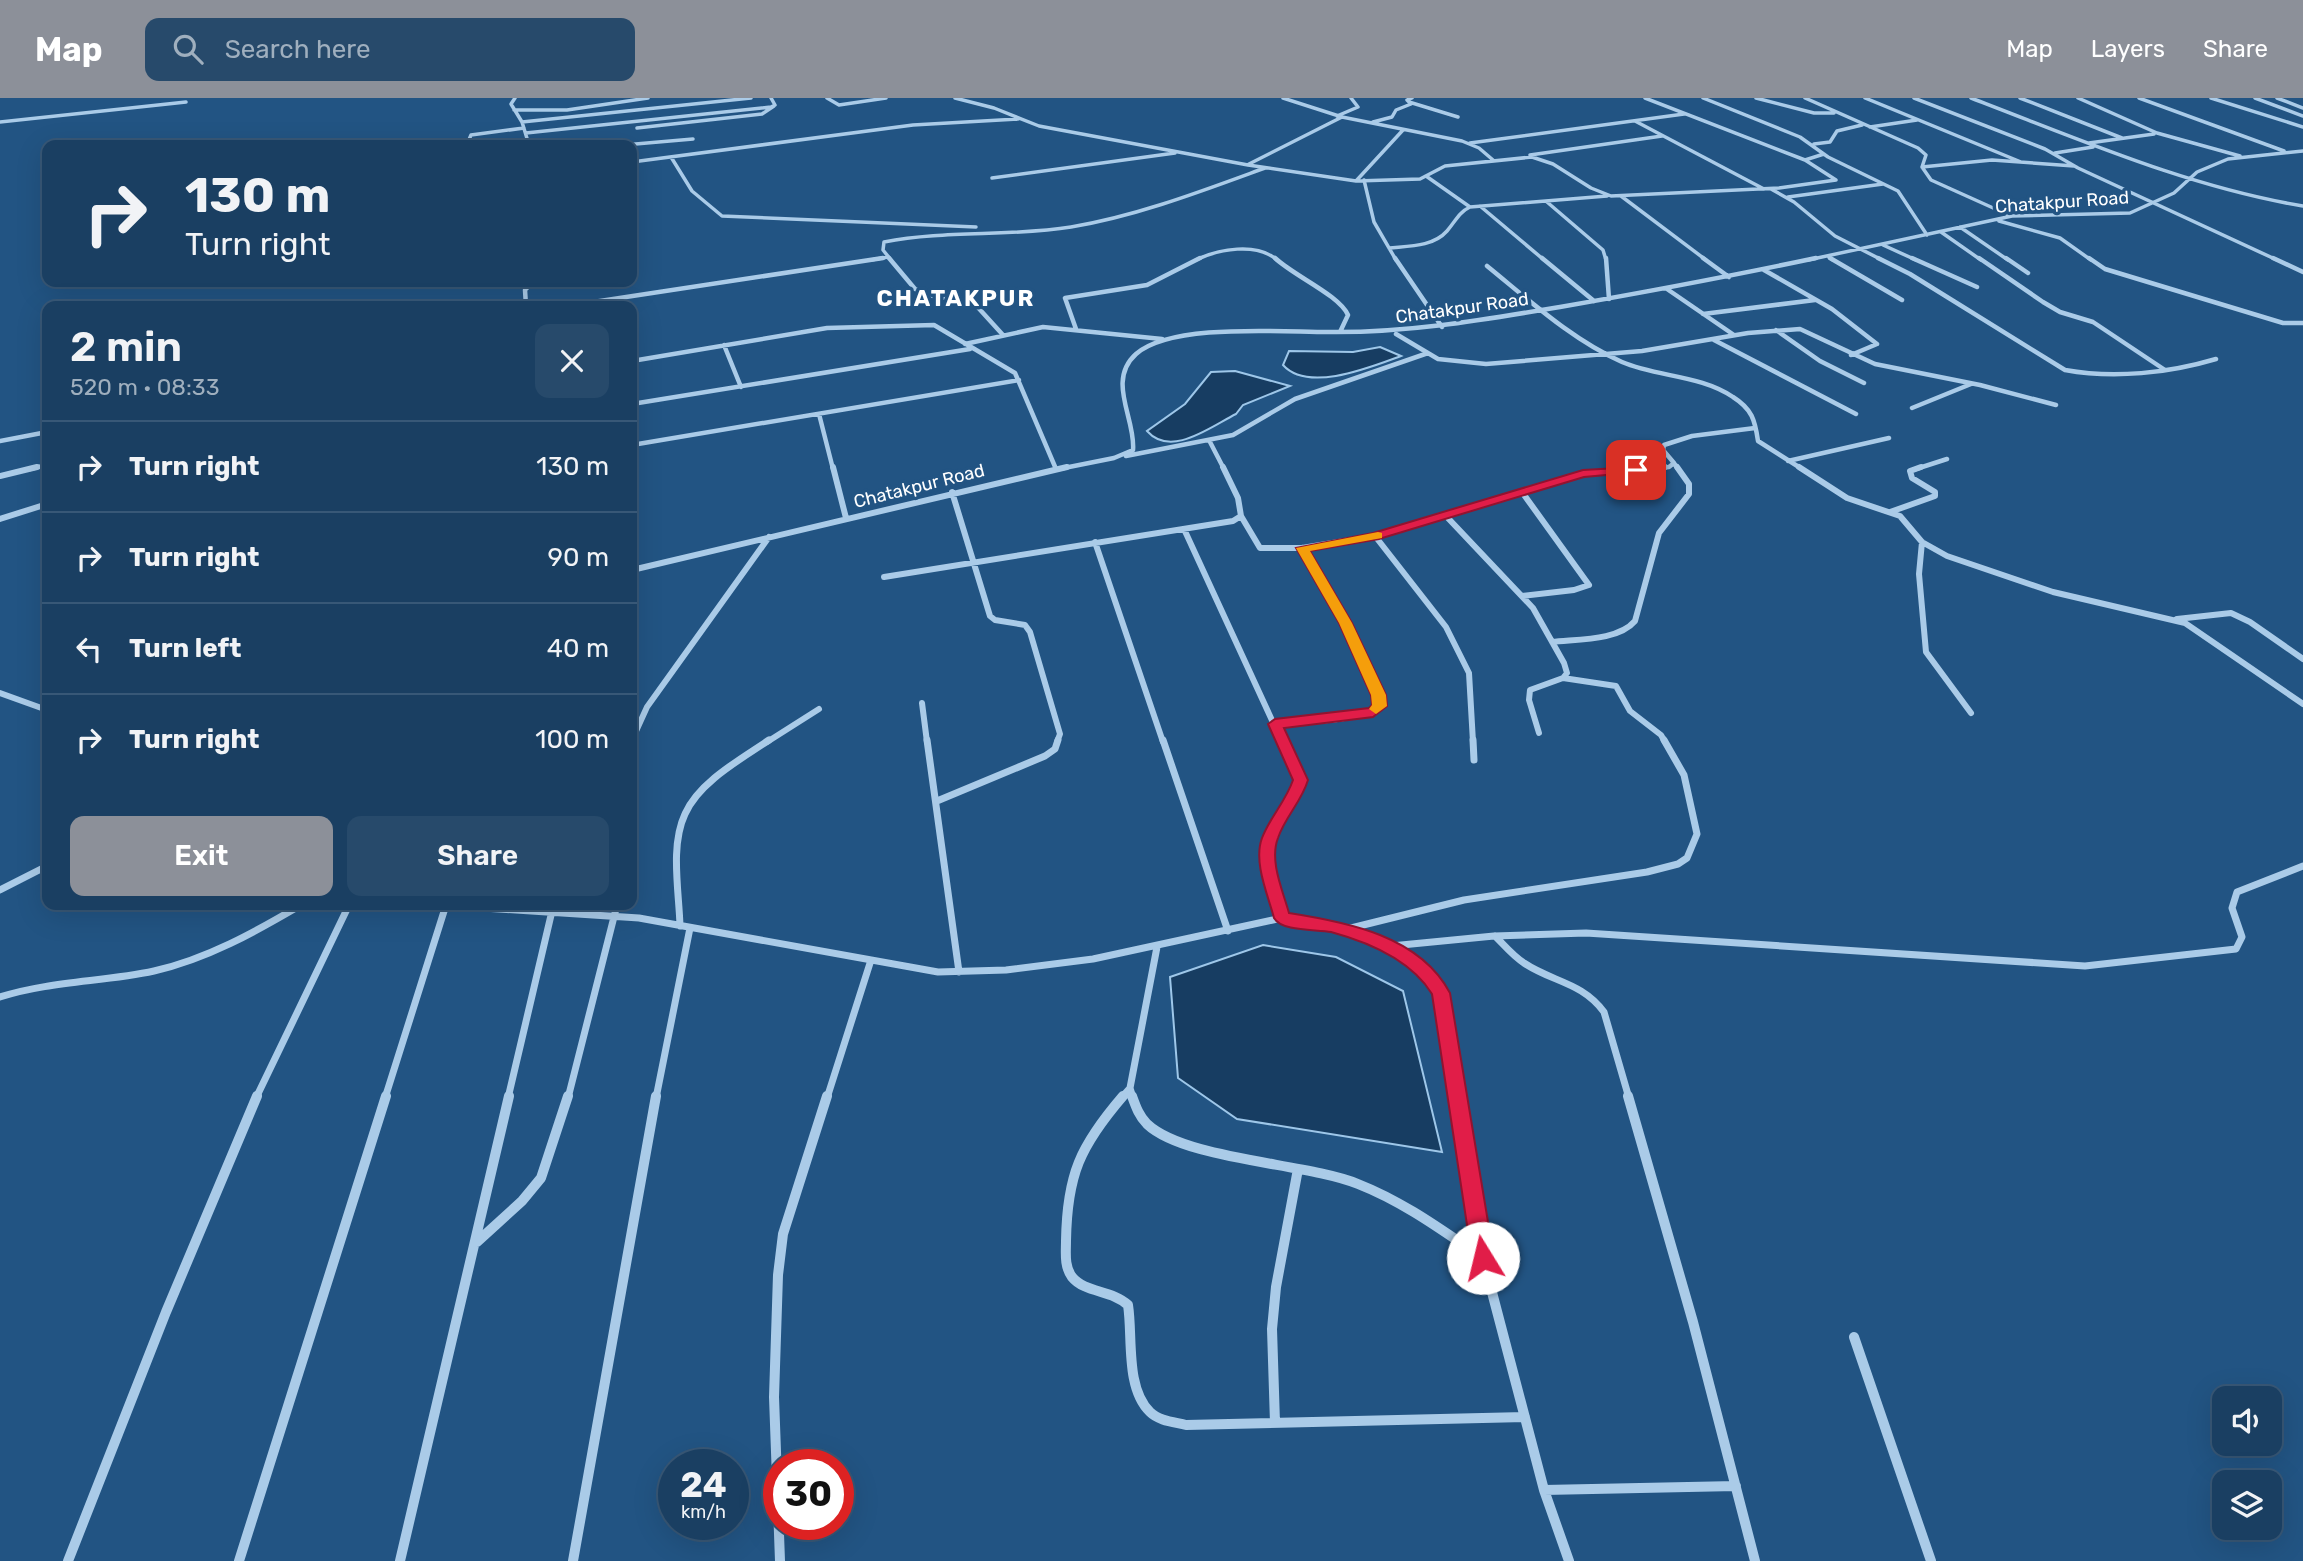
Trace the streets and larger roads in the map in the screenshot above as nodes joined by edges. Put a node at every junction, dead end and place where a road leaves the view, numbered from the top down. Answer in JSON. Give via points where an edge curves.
{"nodes":[{"id":1,"x":515,"y":98,"type":"edge"},
{"id":2,"x":648,"y":98,"type":"edge"},
{"id":3,"x":751,"y":98,"type":"edge"},
{"id":4,"x":771,"y":98,"type":"edge"},
{"id":5,"x":827,"y":98,"type":"edge"},
{"id":6,"x":886,"y":98,"type":"edge"},
{"id":7,"x":955,"y":98,"type":"edge"},
{"id":8,"x":1283,"y":98,"type":"edge"},
{"id":9,"x":1351,"y":98,"type":"edge"},
{"id":10,"x":1645,"y":98,"type":"edge"},
{"id":11,"x":1703,"y":98,"type":"edge"},
{"id":12,"x":1756,"y":98,"type":"edge"},
{"id":13,"x":1805,"y":98,"type":"edge"},
{"id":14,"x":1865,"y":98,"type":"edge"},
{"id":15,"x":1914,"y":98,"type":"edge"},
{"id":16,"x":1971,"y":98,"type":"edge"},
{"id":17,"x":2020,"y":98,"type":"edge"},
{"id":18,"x":2078,"y":98,"type":"edge"},
{"id":19,"x":2139,"y":98,"type":"edge"},
{"id":20,"x":2211,"y":98,"type":"edge"},
{"id":21,"x":2255,"y":98,"type":"edge"},
{"id":22,"x":2277,"y":98,"type":"edge"},
{"id":23,"x":1410,"y":100,"type":"edge"},
{"id":24,"x":186,"y":102,"type":"dead end"},
{"id":25,"x":775,"y":106,"type":"junction"},
{"id":26,"x":2303,"y":108,"type":"edge"},
{"id":27,"x":514,"y":110,"type":"junction"},
{"id":28,"x":1834,"y":113,"type":"junction"},
{"id":29,"x":1684,"y":114,"type":"junction"},
{"id":30,"x":1340,"y":116,"type":"junction"},
{"id":31,"x":2303,"y":116,"type":"edge"},
{"id":32,"x":1458,"y":117,"type":"dead end"},
{"id":33,"x":1018,"y":118,"type":"junction"},
{"id":34,"x":1918,"y":120,"type":"junction"},
{"id":35,"x":1636,"y":121,"type":"junction"},
{"id":36,"x":0,"y":122,"type":"edge"},
{"id":37,"x":522,"y":122,"type":"junction"},
{"id":38,"x":1370,"y":123,"type":"junction"},
{"id":39,"x":1863,"y":125,"type":"junction"},
{"id":40,"x":1870,"y":127,"type":"junction"},
{"id":41,"x":2303,"y":127,"type":"edge"},
{"id":42,"x":638,"y":128,"type":"dead end"},
{"id":43,"x":1403,"y":130,"type":"junction"},
{"id":44,"x":525,"y":131,"type":"junction"},
{"id":45,"x":2154,"y":134,"type":"junction"},
{"id":46,"x":1662,"y":136,"type":"junction"},
{"id":47,"x":2122,"y":138,"type":"junction"},
{"id":48,"x":693,"y":139,"type":"dead end"},
{"id":49,"x":469,"y":140,"type":"edge"},
{"id":50,"x":528,"y":140,"type":"edge"},
{"id":51,"x":1470,"y":143,"type":"junction"},
{"id":52,"x":2088,"y":143,"type":"junction"},
{"id":53,"x":637,"y":144,"type":"edge"},
{"id":54,"x":1814,"y":144,"type":"junction"},
{"id":55,"x":2097,"y":147,"type":"junction"},
{"id":56,"x":2303,"y":151,"type":"edge"},
{"id":57,"x":1183,"y":152,"type":"junction"},
{"id":58,"x":2288,"y":152,"type":"junction"},
{"id":59,"x":2055,"y":153,"type":"junction"},
{"id":60,"x":1824,"y":154,"type":"junction"},
{"id":61,"x":2244,"y":156,"type":"junction"},
{"id":62,"x":671,"y":157,"type":"junction"},
{"id":63,"x":1527,"y":157,"type":"junction"},
{"id":64,"x":1493,"y":160,"type":"junction"},
{"id":65,"x":1805,"y":160,"type":"junction"},
{"id":66,"x":637,"y":161,"type":"edge"},
{"id":67,"x":2021,"y":162,"type":"junction"},
{"id":68,"x":1248,"y":165,"type":"junction"},
{"id":69,"x":2074,"y":166,"type":"junction"},
{"id":70,"x":1922,"y":167,"type":"junction"},
{"id":71,"x":1266,"y":168,"type":"junction"},
{"id":72,"x":1426,"y":176,"type":"junction"},
{"id":73,"x":2193,"y":177,"type":"junction"},
{"id":74,"x":992,"y":178,"type":"dead end"},
{"id":75,"x":1364,"y":180,"type":"junction"},
{"id":76,"x":1356,"y":181,"type":"junction"},
{"id":77,"x":1884,"y":183,"type":"junction"},
{"id":78,"x":1764,"y":189,"type":"junction"},
{"id":79,"x":1770,"y":189,"type":"junction"},
{"id":80,"x":1611,"y":196,"type":"junction"},
{"id":81,"x":1621,"y":196,"type":"junction"},
{"id":82,"x":1787,"y":197,"type":"junction"},
{"id":83,"x":2155,"y":201,"type":"junction"},
{"id":84,"x":1547,"y":202,"type":"junction"},
{"id":85,"x":1480,"y":206,"type":"junction"},
{"id":86,"x":2303,"y":206,"type":"edge"},
{"id":87,"x":1471,"y":207,"type":"junction"},
{"id":88,"x":2012,"y":216,"type":"junction"},
{"id":89,"x":1995,"y":220,"type":"junction"},
{"id":90,"x":1960,"y":227,"type":"junction"},
{"id":91,"x":1012,"y":230,"type":"junction"},
{"id":92,"x":1941,"y":232,"type":"junction"},
{"id":93,"x":1927,"y":235,"type":"junction"},
{"id":94,"x":1882,"y":245,"type":"junction"},
{"id":95,"x":1389,"y":248,"type":"junction"},
{"id":96,"x":1863,"y":249,"type":"junction"},
{"id":97,"x":1828,"y":256,"type":"junction"},
{"id":98,"x":888,"y":257,"type":"junction"},
{"id":99,"x":1487,"y":265,"type":"dead end"},
{"id":100,"x":1763,"y":270,"type":"junction"},
{"id":101,"x":2303,"y":272,"type":"edge"},
{"id":102,"x":2028,"y":273,"type":"dead end"},
{"id":103,"x":1729,"y":277,"type":"junction"},
{"id":104,"x":1976,"y":287,"type":"dead end"},
{"id":105,"x":1667,"y":289,"type":"junction"},
{"id":106,"x":1609,"y":299,"type":"junction"},
{"id":107,"x":1815,"y":300,"type":"junction"},
{"id":108,"x":1902,"y":300,"type":"dead end"},
{"id":109,"x":600,"y":301,"type":"edge"},
{"id":110,"x":1594,"y":301,"type":"junction"},
{"id":111,"x":1544,"y":310,"type":"junction"},
{"id":112,"x":1703,"y":314,"type":"junction"},
{"id":113,"x":2303,"y":323,"type":"edge"},
{"id":114,"x":1442,"y":327,"type":"junction"},
{"id":115,"x":1076,"y":329,"type":"junction"},
{"id":116,"x":1776,"y":329,"type":"junction"},
{"id":117,"x":1340,"y":332,"type":"junction"},
{"id":118,"x":1395,"y":333,"type":"junction"},
{"id":119,"x":1003,"y":335,"type":"junction"},
{"id":120,"x":1734,"y":335,"type":"junction"},
{"id":121,"x":1163,"y":339,"type":"junction"},
{"id":122,"x":1713,"y":340,"type":"junction"},
{"id":123,"x":724,"y":345,"type":"junction"},
{"id":124,"x":967,"y":346,"type":"junction"},
{"id":125,"x":1428,"y":353,"type":"junction"},
{"id":126,"x":1608,"y":354,"type":"junction"},
{"id":127,"x":1851,"y":355,"type":"junction"},
{"id":128,"x":2216,"y":359,"type":"dead end"},
{"id":129,"x":637,"y":360,"type":"edge"},
{"id":130,"x":2166,"y":371,"type":"junction"},
{"id":131,"x":1019,"y":380,"type":"junction"},
{"id":132,"x":1864,"y":383,"type":"dead end"},
{"id":133,"x":1972,"y":383,"type":"junction"},
{"id":134,"x":741,"y":387,"type":"junction"},
{"id":135,"x":637,"y":403,"type":"edge"},
{"id":136,"x":2056,"y":405,"type":"dead end"},
{"id":137,"x":1912,"y":408,"type":"dead end"},
{"id":138,"x":819,"y":414,"type":"junction"},
{"id":139,"x":1856,"y":414,"type":"dead end"},
{"id":140,"x":1755,"y":428,"type":"junction"},
{"id":141,"x":42,"y":433,"type":"edge"},
{"id":142,"x":1889,"y":438,"type":"dead end"},
{"id":143,"x":0,"y":440,"type":"edge"},
{"id":144,"x":1210,"y":442,"type":"junction"},
{"id":145,"x":637,"y":444,"type":"edge"},
{"id":146,"x":1114,"y":458,"type":"junction"},
{"id":147,"x":1947,"y":459,"type":"dead end"},
{"id":148,"x":1788,"y":461,"type":"junction"},
{"id":149,"x":1674,"y":463,"type":"junction"},
{"id":150,"x":42,"y":466,"type":"edge"},
{"id":151,"x":1056,"y":469,"type":"junction"},
{"id":152,"x":0,"y":476,"type":"edge"},
{"id":153,"x":952,"y":492,"type":"junction"},
{"id":154,"x":1522,"y":492,"type":"junction"},
{"id":155,"x":42,"y":506,"type":"edge"},
{"id":156,"x":1889,"y":513,"type":"junction"},
{"id":157,"x":1241,"y":516,"type":"junction"},
{"id":158,"x":1446,"y":516,"type":"junction"},
{"id":159,"x":846,"y":518,"type":"junction"},
{"id":160,"x":0,"y":519,"type":"edge"},
{"id":161,"x":1184,"y":529,"type":"junction"},
{"id":162,"x":1375,"y":536,"type":"junction"},
{"id":163,"x":769,"y":537,"type":"junction"},
{"id":164,"x":1095,"y":542,"type":"junction"},
{"id":165,"x":1922,"y":542,"type":"junction"},
{"id":166,"x":1302,"y":548,"type":"junction"},
{"id":167,"x":973,"y":562,"type":"junction"},
{"id":168,"x":637,"y":569,"type":"edge"},
{"id":169,"x":884,"y":577,"type":"dead end"},
{"id":170,"x":1522,"y":596,"type":"junction"},
{"id":171,"x":2176,"y":619,"type":"junction"},
{"id":172,"x":1552,"y":642,"type":"junction"},
{"id":173,"x":2303,"y":659,"type":"edge"},
{"id":174,"x":1563,"y":678,"type":"junction"},
{"id":175,"x":0,"y":692,"type":"edge"},
{"id":176,"x":922,"y":703,"type":"dead end"},
{"id":177,"x":2303,"y":704,"type":"edge"},
{"id":178,"x":42,"y":708,"type":"edge"},
{"id":179,"x":819,"y":709,"type":"dead end"},
{"id":180,"x":1971,"y":713,"type":"dead end"},
{"id":181,"x":1275,"y":724,"type":"junction"},
{"id":182,"x":637,"y":729,"type":"edge"},
{"id":183,"x":1539,"y":733,"type":"dead end"},
{"id":184,"x":1474,"y":760,"type":"dead end"},
{"id":185,"x":937,"y":801,"type":"junction"},
{"id":186,"x":2303,"y":866,"type":"edge"},
{"id":187,"x":42,"y":869,"type":"edge"},
{"id":188,"x":0,"y":890,"type":"edge"},
{"id":189,"x":293,"y":910,"type":"edge"},
{"id":190,"x":346,"y":910,"type":"edge"},
{"id":191,"x":444,"y":910,"type":"edge"},
{"id":192,"x":546,"y":910,"type":"edge"},
{"id":193,"x":617,"y":910,"type":"edge"},
{"id":194,"x":552,"y":911,"type":"junction"},
{"id":195,"x":617,"y":916,"type":"junction"},
{"id":196,"x":1282,"y":918,"type":"junction"},
{"id":197,"x":680,"y":926,"type":"junction"},
{"id":198,"x":690,"y":928,"type":"junction"},
{"id":199,"x":1343,"y":929,"type":"junction"},
{"id":200,"x":1228,"y":931,"type":"junction"},
{"id":201,"x":1494,"y":936,"type":"junction"},
{"id":202,"x":1390,"y":946,"type":"junction"},
{"id":203,"x":1157,"y":947,"type":"junction"},
{"id":204,"x":871,"y":960,"type":"junction"},
{"id":205,"x":959,"y":972,"type":"junction"},
{"id":206,"x":0,"y":997,"type":"edge"},
{"id":207,"x":1130,"y":1088,"type":"junction"},
{"id":208,"x":1298,"y":1168,"type":"junction"},
{"id":209,"x":477,"y":1242,"type":"junction"},
{"id":210,"x":1483,"y":1258,"type":"junction"},
{"id":211,"x":1854,"y":1336,"type":"dead end"},
{"id":212,"x":1525,"y":1417,"type":"junction"},
{"id":213,"x":1275,"y":1423,"type":"junction"},
{"id":214,"x":1736,"y":1486,"type":"junction"},
{"id":215,"x":1544,"y":1490,"type":"junction"},
{"id":216,"x":68,"y":1561,"type":"edge"},
{"id":217,"x":239,"y":1561,"type":"edge"},
{"id":218,"x":400,"y":1561,"type":"edge"},
{"id":219,"x":573,"y":1561,"type":"edge"},
{"id":220,"x":780,"y":1561,"type":"edge"},
{"id":221,"x":1569,"y":1561,"type":"edge"},
{"id":222,"x":1755,"y":1561,"type":"edge"},
{"id":223,"x":1931,"y":1561,"type":"edge"}],
"edges":[{"from":1,"to":27,"type":"street"},
{"from":2,"to":27,"type":"street","via":[[575,109]]},
{"from":3,"to":37,"type":"street"},
{"from":4,"to":25,"type":"street"},
{"from":5,"to":6,"type":"street","via":[[839,104]]},
{"from":7,"to":33,"type":"street"},
{"from":8,"to":30,"type":"street"},
{"from":9,"to":30,"type":"street","via":[[1357,107]]},
{"from":10,"to":29,"type":"street"},
{"from":11,"to":54,"type":"street"},
{"from":12,"to":28,"type":"street","via":[[1814,113]]},
{"from":13,"to":28,"type":"street"},
{"from":14,"to":34,"type":"street"},
{"from":15,"to":59,"type":"street"},
{"from":16,"to":52,"type":"street"},
{"from":17,"to":47,"type":"street"},
{"from":18,"to":45,"type":"street"},
{"from":19,"to":58,"type":"street"},
{"from":20,"to":41,"type":"street"},
{"from":21,"to":31,"type":"street"},
{"from":22,"to":26,"type":"street"},
{"from":23,"to":32,"type":"street"},
{"from":23,"to":38,"type":"street","via":[[1411,104],[1396,110],[1392,117]]},
{"from":24,"to":36,"type":"street"},
{"from":25,"to":42,"type":"street","via":[[766,113]]},
{"from":25,"to":44,"type":"street"},
{"from":27,"to":37,"type":"street"},
{"from":28,"to":39,"type":"street"},
{"from":29,"to":35,"type":"street"},
{"from":29,"to":65,"type":"street","via":[[1733,134],[1758,138]]},
{"from":30,"to":38,"type":"street"},
{"from":30,"to":68,"type":"street"},
{"from":33,"to":57,"type":"street"},
{"from":33,"to":62,"type":"street","via":[[914,125]]},
{"from":34,"to":40,"type":"street"},
{"from":34,"to":67,"type":"street"},
{"from":35,"to":46,"type":"street"},
{"from":35,"to":51,"type":"street"},
{"from":37,"to":44,"type":"street"},
{"from":38,"to":43,"type":"street"},
{"from":39,"to":40,"type":"street"},
{"from":39,"to":54,"type":"street","via":[[1839,130],[1832,141]]},
{"from":40,"to":70,"type":"street","via":[[1922,150],[1926,160]]},
{"from":43,"to":51,"type":"street"},
{"from":43,"to":76,"type":"street"},
{"from":44,"to":49,"type":"street","via":[[471,135]]},
{"from":44,"to":50,"type":"street"},
{"from":45,"to":47,"type":"street"},
{"from":45,"to":61,"type":"street"},
{"from":46,"to":63,"type":"street","via":[[1541,151]]},
{"from":46,"to":78,"type":"street"},
{"from":47,"to":52,"type":"street"},
{"from":48,"to":53,"type":"street"},
{"from":51,"to":64,"type":"street"},
{"from":52,"to":55,"type":"street"},
{"from":54,"to":60,"type":"street"},
{"from":55,"to":59,"type":"street"},
{"from":55,"to":73,"type":"street"},
{"from":56,"to":58,"type":"street","name":"Chatakpur Road"},
{"from":57,"to":68,"type":"street"},
{"from":57,"to":74,"type":"street"},
{"from":58,"to":61,"type":"street","name":"Chatakpur Road"},
{"from":59,"to":69,"type":"street"},
{"from":60,"to":65,"type":"street"},
{"from":60,"to":77,"type":"street"},
{"from":61,"to":73,"type":"street","name":"Chatakpur Road"},
{"from":62,"to":66,"type":"street"},
{"from":62,"to":91,"type":"street","via":[[673,167],[706,208],[722,216]]},
{"from":63,"to":64,"type":"street"},
{"from":63,"to":80,"type":"street","via":[[1546,160]]},
{"from":64,"to":72,"type":"street","via":[[1446,166]]},
{"from":65,"to":79,"type":"street","via":[[1836,180]]},
{"from":67,"to":69,"type":"street"},
{"from":67,"to":70,"type":"street"},
{"from":68,"to":71,"type":"street"},
{"from":69,"to":83,"type":"street"},
{"from":70,"to":88,"type":"street","via":[[1931,180]]},
{"from":71,"to":76,"type":"street"},
{"from":71,"to":91,"type":"street","via":[[1177,199],[1071,227]]},
{"from":72,"to":75,"type":"street"},
{"from":72,"to":87,"type":"street"},
{"from":73,"to":83,"type":"street","name":"Chatakpur Road"},
{"from":73,"to":86,"type":"street"},
{"from":75,"to":76,"type":"street"},
{"from":75,"to":95,"type":"street","via":[[1374,222]]},
{"from":77,"to":82,"type":"street"},
{"from":77,"to":93,"type":"street","via":[[1898,191]]},
{"from":78,"to":79,"type":"street"},
{"from":78,"to":81,"type":"street"},
{"from":79,"to":82,"type":"street"},
{"from":80,"to":81,"type":"street"},
{"from":80,"to":84,"type":"street"},
{"from":81,"to":103,"type":"street"},
{"from":82,"to":96,"type":"street","via":[[1833,234]]},
{"from":83,"to":88,"type":"street","name":"Chatakpur Road","via":[[2120,215]]},
{"from":83,"to":101,"type":"street"},
{"from":84,"to":85,"type":"street"},
{"from":84,"to":106,"type":"street","via":[[1603,250]]},
{"from":85,"to":87,"type":"street"},
{"from":85,"to":110,"type":"street"},
{"from":87,"to":95,"type":"street","via":[[1462,211],[1441,237]]},
{"from":88,"to":89,"type":"street","name":"Chatakpur Road"},
{"from":89,"to":90,"type":"street","name":"Chatakpur Road"},
{"from":89,"to":113,"type":"street","via":[[2060,238],[2105,270],[2283,323]]},
{"from":90,"to":92,"type":"street","name":"Chatakpur Road"},
{"from":90,"to":102,"type":"street"},
{"from":91,"to":98,"type":"street","via":[[895,239],[881,245]]},
{"from":92,"to":93,"type":"street","name":"Chatakpur Road"},
{"from":92,"to":130,"type":"street","via":[[2043,302],[2093,322]]},
{"from":93,"to":94,"type":"street","name":"Chatakpur Road"},
{"from":94,"to":96,"type":"street","name":"Chatakpur Road"},
{"from":94,"to":104,"type":"street"},
{"from":95,"to":114,"type":"street"},
{"from":96,"to":97,"type":"street","name":"Chatakpur Road"},
{"from":96,"to":130,"type":"street","via":[[2065,370]]},
{"from":97,"to":100,"type":"street","name":"Chatakpur Road"},
{"from":97,"to":108,"type":"street"},
{"from":98,"to":109,"type":"street"},
{"from":98,"to":119,"type":"street","via":[[915,289],[974,302]]},
{"from":99,"to":111,"type":"street"},
{"from":100,"to":103,"type":"street","name":"Chatakpur Road"},
{"from":100,"to":107,"type":"street"},
{"from":103,"to":105,"type":"street","name":"Chatakpur Road"},
{"from":105,"to":106,"type":"street","name":"Chatakpur Road"},
{"from":105,"to":112,"type":"street"},
{"from":106,"to":110,"type":"street","name":"Chatakpur Road"},
{"from":107,"to":112,"type":"street"},
{"from":107,"to":127,"type":"street","via":[[1877,344]]},
{"from":110,"to":111,"type":"street","name":"Chatakpur Road"},
{"from":111,"to":114,"type":"street","name":"Chatakpur Road"},
{"from":111,"to":126,"type":"street"},
{"from":112,"to":120,"type":"street"},
{"from":114,"to":118,"type":"street","name":"Chatakpur Road"},
{"from":115,"to":117,"type":"street","via":[[1065,298],[1147,285],[1210,252],[1250,249],[1273,256],[1291,273],[1343,304],[1348,315]]},
{"from":115,"to":119,"type":"street","via":[[1043,327]]},
{"from":115,"to":121,"type":"street"},
{"from":116,"to":120,"type":"street"},
{"from":116,"to":127,"type":"street","via":[[1811,332]]},
{"from":116,"to":132,"type":"street","via":[[1810,356]]},
{"from":117,"to":118,"type":"street","name":"Chatakpur Road"},
{"from":117,"to":121,"type":"street","name":"Chatakpur Road"},
{"from":118,"to":125,"type":"street"},
{"from":119,"to":124,"type":"street"},
{"from":120,"to":122,"type":"street"},
{"from":121,"to":146,"type":"street","name":"Chatakpur Road","via":[[1128,363],[1122,384],[1133,450]]},
{"from":122,"to":126,"type":"street"},
{"from":122,"to":139,"type":"street"},
{"from":123,"to":124,"type":"street","via":[[827,328],[919,324],[943,328]]},
{"from":123,"to":129,"type":"street"},
{"from":123,"to":134,"type":"street"},
{"from":124,"to":131,"type":"street","via":[[1009,366]]},
{"from":124,"to":134,"type":"street"},
{"from":125,"to":126,"type":"street","via":[[1450,362],[1475,364]]},
{"from":125,"to":144,"type":"street","via":[[1295,399],[1233,435]]},
{"from":126,"to":140,"type":"street","via":[[1638,369],[1725,393],[1752,412]]},
{"from":127,"to":133,"type":"street"},
{"from":128,"to":130,"type":"street"},
{"from":131,"to":138,"type":"street"},
{"from":131,"to":151,"type":"street"},
{"from":133,"to":136,"type":"street"},
{"from":133,"to":137,"type":"street"},
{"from":134,"to":135,"type":"street"},
{"from":138,"to":145,"type":"street"},
{"from":138,"to":159,"type":"street"},
{"from":140,"to":148,"type":"street","via":[[1758,441]]},
{"from":140,"to":149,"type":"street","via":[[1664,444],[1663,450]]},
{"from":141,"to":143,"type":"street"},
{"from":142,"to":148,"type":"street"},
{"from":144,"to":146,"type":"street"},
{"from":144,"to":157,"type":"street","via":[[1238,498]]},
{"from":146,"to":151,"type":"street","name":"Chatakpur Road"},
{"from":147,"to":156,"type":"street","via":[[1910,471],[1912,478],[1935,496]]},
{"from":148,"to":156,"type":"street","via":[[1853,501]]},
{"from":149,"to":154,"type":"street","via":[[1658,469],[1583,474]]},
{"from":149,"to":172,"type":"street","via":[[1689,484],[1689,494],[1659,533],[1635,621],[1619,633]]},
{"from":150,"to":152,"type":"street"},
{"from":151,"to":153,"type":"street","name":"Chatakpur Road"},
{"from":153,"to":159,"type":"street","name":"Chatakpur Road"},
{"from":153,"to":167,"type":"street"},
{"from":154,"to":158,"type":"street"},
{"from":154,"to":170,"type":"street","via":[[1588,585]]},
{"from":155,"to":160,"type":"street"},
{"from":156,"to":165,"type":"street","via":[[1906,520]]},
{"from":157,"to":161,"type":"street","via":[[1223,524]]},
{"from":157,"to":166,"type":"street","via":[[1260,548]]},
{"from":158,"to":162,"type":"street"},
{"from":158,"to":170,"type":"street"},
{"from":159,"to":163,"type":"street","name":"Chatakpur Road"},
{"from":161,"to":164,"type":"street"},
{"from":161,"to":181,"type":"street"},
{"from":162,"to":166,"type":"street"},
{"from":162,"to":184,"type":"street","via":[[1446,627],[1469,673]]},
{"from":163,"to":168,"type":"street","name":"Chatakpur Road"},
{"from":163,"to":182,"type":"street","via":[[647,707]]},
{"from":164,"to":167,"type":"street"},
{"from":164,"to":200,"type":"street"},
{"from":165,"to":171,"type":"street","via":[[1947,556],[2053,592]]},
{"from":165,"to":180,"type":"street","via":[[1919,574],[1926,652]]},
{"from":166,"to":181,"type":"street","via":[[1346,623],[1380,706],[1373,712]]},
{"from":167,"to":169,"type":"street"},
{"from":167,"to":185,"type":"street","via":[[990,617],[1025,625],[1030,632],[1060,743],[1045,756]]},
{"from":170,"to":172,"type":"street"},
{"from":171,"to":173,"type":"street","via":[[2231,613]]},
{"from":171,"to":177,"type":"street"},
{"from":172,"to":174,"type":"street","via":[[1564,663],[1567,673]]},
{"from":174,"to":183,"type":"street","via":[[1530,690]]},
{"from":174,"to":199,"type":"street","via":[[1616,686],[1630,711],[1661,735],[1684,775],[1694,816],[1697,834],[1687,858],[1647,872],[1464,900]]},
{"from":175,"to":178,"type":"street"},
{"from":176,"to":185,"type":"street"},
{"from":179,"to":197,"type":"street","via":[[745,757],[696,796],[685,812],[680,828]]},
{"from":181,"to":196,"type":"street","via":[[1300,780],[1266,853]]},
{"from":185,"to":205,"type":"street"},
{"from":186,"to":201,"type":"street","via":[[2231,897],[2242,937],[2236,949],[2085,966],[1600,934]]},
{"from":187,"to":188,"type":"street"},
{"from":189,"to":206,"type":"street","via":[[249,936],[182,963],[152,971],[54,982]]},
{"from":190,"to":216,"type":"street","via":[[293,1014],[201,1222]]},
{"from":191,"to":217,"type":"street"},
{"from":192,"to":194,"type":"street"},
{"from":193,"to":195,"type":"street"},
{"from":194,"to":195,"type":"street"},
{"from":194,"to":209,"type":"street"},
{"from":195,"to":197,"type":"street"},
{"from":195,"to":209,"type":"street","via":[[560,1128],[541,1178]]},
{"from":196,"to":199,"type":"street"},
{"from":196,"to":200,"type":"street"},
{"from":197,"to":198,"type":"street"},
{"from":198,"to":204,"type":"street"},
{"from":198,"to":219,"type":"street"},
{"from":199,"to":202,"type":"street"},
{"from":200,"to":203,"type":"street"},
{"from":201,"to":202,"type":"street"},
{"from":201,"to":214,"type":"street","via":[[1521,962],[1589,993],[1604,1012]]},
{"from":202,"to":210,"type":"street","via":[[1432,978],[1441,993]]},
{"from":203,"to":205,"type":"street","via":[[1093,959]]},
{"from":203,"to":207,"type":"street"},
{"from":204,"to":205,"type":"street","via":[[916,971]]},
{"from":204,"to":220,"type":"street","via":[[783,1234],[776,1281],[774,1413]]},
{"from":207,"to":208,"type":"street","via":[[1137,1112],[1166,1137]]},
{"from":207,"to":213,"type":"street","via":[[1075,1166],[1070,1183],[1069,1278],[1078,1285],[1122,1297],[1128,1305],[1136,1378],[1148,1411],[1186,1425]]},
{"from":208,"to":210,"type":"street","via":[[1383,1193]]},
{"from":208,"to":213,"type":"street","via":[[1272,1329]]},
{"from":209,"to":218,"type":"street"},
{"from":210,"to":212,"type":"street"},
{"from":211,"to":223,"type":"street"},
{"from":212,"to":213,"type":"street"},
{"from":212,"to":215,"type":"street"},
{"from":214,"to":215,"type":"street"},
{"from":214,"to":222,"type":"street"},
{"from":215,"to":221,"type":"street"}]}
